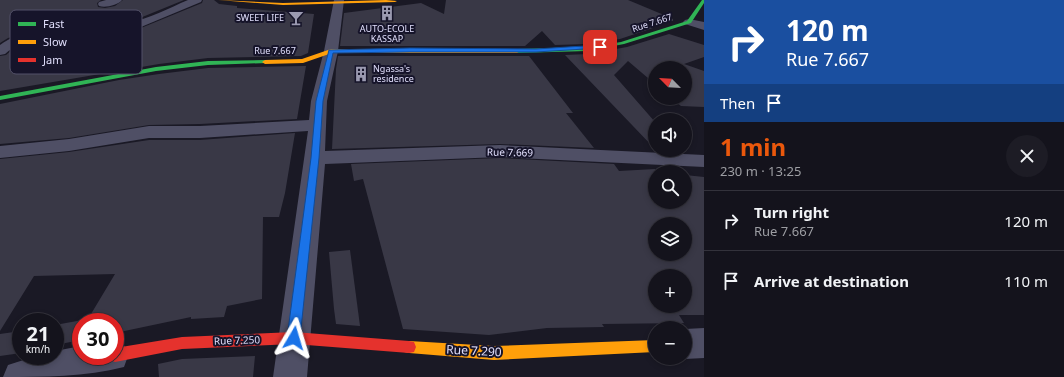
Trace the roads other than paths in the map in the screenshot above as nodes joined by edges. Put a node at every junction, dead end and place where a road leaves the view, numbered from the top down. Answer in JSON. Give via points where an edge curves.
{"nodes":[{"id":1,"x":117,"y":0,"type":"edge"},
{"id":2,"x":197,"y":0,"type":"edge"},
{"id":3,"x":220,"y":0,"type":"edge"},
{"id":4,"x":395,"y":0,"type":"edge"},
{"id":5,"x":398,"y":0,"type":"edge"},
{"id":6,"x":704,"y":0,"type":"edge"},
{"id":7,"x":103,"y":4,"type":"dead end"},
{"id":8,"x":338,"y":4,"type":"edge"},
{"id":9,"x":689,"y":22,"type":"junction"},
{"id":10,"x":142,"y":23,"type":"edge"},
{"id":11,"x":704,"y":26,"type":"edge"},
{"id":12,"x":10,"y":44,"type":"edge"},
{"id":13,"x":0,"y":51,"type":"edge"},
{"id":14,"x":331,"y":51,"type":"junction"},
{"id":15,"x":142,"y":72,"type":"edge"},
{"id":16,"x":132,"y":74,"type":"edge"},
{"id":17,"x":0,"y":98,"type":"edge"},
{"id":18,"x":317,"y":125,"type":"junction"},
{"id":19,"x":0,"y":152,"type":"edge"},
{"id":20,"x":315,"y":158,"type":"junction"},
{"id":21,"x":704,"y":161,"type":"edge"},
{"id":22,"x":294,"y":338,"type":"junction"},
{"id":23,"x":704,"y":343,"type":"edge"},
{"id":24,"x":692,"y":344,"type":"edge"},
{"id":25,"x":648,"y":346,"type":"edge"},
{"id":26,"x":124,"y":353,"type":"edge"},
{"id":27,"x":72,"y":364,"type":"edge"},
{"id":28,"x":20,"y":377,"type":"edge"},
{"id":29,"x":290,"y":377,"type":"edge"}],
"edges":[{"from":1,"to":7,"type":"street"},
{"from":2,"to":10,"type":"street"},
{"from":3,"to":8,"type":"street","via":[[319,9]]},
{"from":4,"to":5,"type":"street"},
{"from":4,"to":8,"type":"street"},
{"from":6,"to":9,"type":"street"},
{"from":8,"to":14,"type":"street"},
{"from":9,"to":11,"type":"street"},
{"from":9,"to":14,"type":"street","name":"Rue 7.667","via":[[622,44],[588,49]]},
{"from":12,"to":13,"type":"street"},
{"from":14,"to":15,"type":"street","name":"Rue 7.667","via":[[304,61],[208,63]]},
{"from":14,"to":18,"type":"street","via":[[319,101]]},
{"from":16,"to":17,"type":"street","name":"Rue 7.667"},
{"from":18,"to":19,"type":"street","via":[[200,132],[149,132],[70,146]]},
{"from":18,"to":20,"type":"street"},
{"from":20,"to":21,"type":"street","name":"Rue 7.669","via":[[500,151]]},
{"from":20,"to":22,"type":"street"},
{"from":22,"to":25,"type":"street","name":"Rue 7.290","via":[[494,353]]},
{"from":22,"to":26,"type":"street","name":"Rue 7.250","via":[[182,343]]},
{"from":22,"to":29,"type":"street"},
{"from":23,"to":24,"type":"street"},
{"from":27,"to":28,"type":"street"}]}
